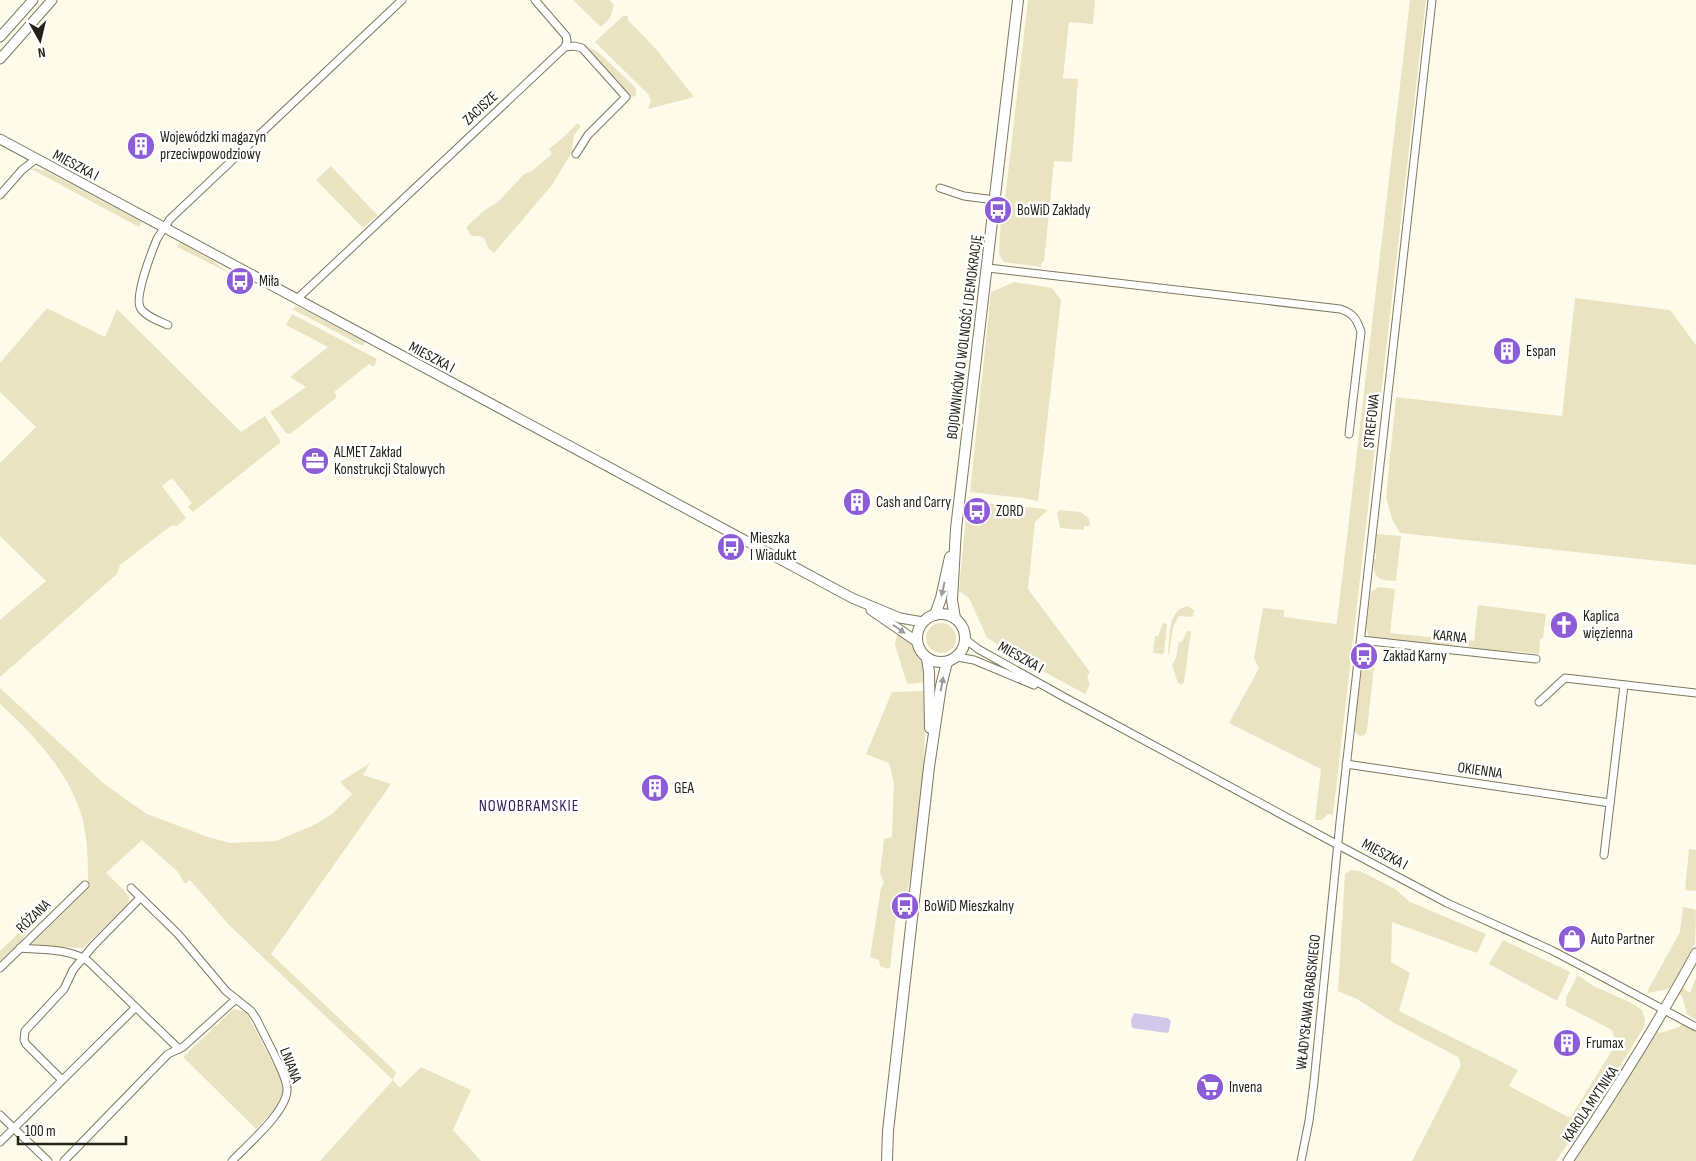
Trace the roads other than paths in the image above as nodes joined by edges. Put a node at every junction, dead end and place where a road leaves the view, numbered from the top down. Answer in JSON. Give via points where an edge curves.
{"nodes":[{"id":1,"x":33,"y":0,"type":"edge"},
{"id":2,"x":52,"y":0,"type":"edge"},
{"id":3,"x":402,"y":0,"type":"edge"},
{"id":4,"x":535,"y":0,"type":"edge"},
{"id":5,"x":1018,"y":0,"type":"edge"},
{"id":6,"x":1432,"y":0,"type":"edge"},
{"id":7,"x":0,"y":37,"type":"edge"},
{"id":8,"x":565,"y":47,"type":"junction"},
{"id":9,"x":0,"y":59,"type":"edge"},
{"id":10,"x":0,"y":139,"type":"edge"},
{"id":11,"x":576,"y":154,"type":"dead end"},
{"id":12,"x":36,"y":159,"type":"junction"},
{"id":13,"x":940,"y":188,"type":"dead end"},
{"id":14,"x":0,"y":195,"type":"edge"},
{"id":15,"x":995,"y":200,"type":"junction"},
{"id":16,"x":164,"y":228,"type":"junction"},
{"id":17,"x":988,"y":268,"type":"junction"},
{"id":18,"x":297,"y":299,"type":"junction"},
{"id":19,"x":168,"y":325,"type":"dead end"},
{"id":20,"x":1349,"y":434,"type":"dead end"},
{"id":21,"x":956,"y":529,"type":"junction"},
{"id":22,"x":852,"y":598,"type":"junction"},
{"id":23,"x":935,"y":615,"type":"junction"},
{"id":24,"x":954,"y":618,"type":"junction"},
{"id":25,"x":923,"y":622,"type":"junction"},
{"id":26,"x":965,"y":639,"type":"junction"},
{"id":27,"x":1361,"y":640,"type":"junction"},
{"id":28,"x":916,"y":641,"type":"junction"},
{"id":29,"x":956,"y":657,"type":"junction"},
{"id":30,"x":927,"y":658,"type":"junction"},
{"id":31,"x":1536,"y":659,"type":"dead end"},
{"id":32,"x":947,"y":662,"type":"junction"},
{"id":33,"x":1624,"y":685,"type":"junction"},
{"id":34,"x":1696,"y":693,"type":"edge"},
{"id":35,"x":1064,"y":697,"type":"junction"},
{"id":36,"x":1539,"y":702,"type":"dead end"},
{"id":37,"x":1346,"y":764,"type":"junction"},
{"id":38,"x":929,"y":767,"type":"junction"},
{"id":39,"x":1610,"y":803,"type":"junction"},
{"id":40,"x":1338,"y":845,"type":"junction"},
{"id":41,"x":1604,"y":856,"type":"dead end"},
{"id":42,"x":85,"y":885,"type":"dead end"},
{"id":43,"x":131,"y":888,"type":"dead end"},
{"id":44,"x":140,"y":898,"type":"junction"},
{"id":45,"x":20,"y":948,"type":"junction"},
{"id":46,"x":1696,"y":953,"type":"edge"},
{"id":47,"x":83,"y":958,"type":"junction"},
{"id":48,"x":0,"y":968,"type":"edge"},
{"id":49,"x":236,"y":999,"type":"junction"},
{"id":50,"x":135,"y":1008,"type":"junction"},
{"id":51,"x":1665,"y":1010,"type":"junction"},
{"id":52,"x":1696,"y":1028,"type":"edge"},
{"id":53,"x":179,"y":1049,"type":"junction"},
{"id":54,"x":62,"y":1080,"type":"junction"},
{"id":55,"x":0,"y":1115,"type":"edge"},
{"id":56,"x":14,"y":1128,"type":"junction"},
{"id":57,"x":888,"y":1131,"type":"junction"},
{"id":58,"x":0,"y":1142,"type":"edge"},
{"id":59,"x":48,"y":1161,"type":"edge"},
{"id":60,"x":64,"y":1161,"type":"edge"},
{"id":61,"x":232,"y":1161,"type":"edge"},
{"id":62,"x":881,"y":1161,"type":"edge"},
{"id":63,"x":887,"y":1161,"type":"edge"},
{"id":64,"x":1301,"y":1161,"type":"edge"},
{"id":65,"x":1568,"y":1161,"type":"edge"}],
"edges":[{"from":1,"to":7,"type":"street"},
{"from":2,"to":9,"type":"street"},
{"from":3,"to":16,"type":"street"},
{"from":4,"to":8,"type":"street","via":[[566,36]]},
{"from":5,"to":15,"type":"main road","name":"BOJOWNIKÓW O WOLNOŚĆ I DEMOKRACJĘ"},
{"from":6,"to":27,"type":"street","name":"STREFOWA"},
{"from":8,"to":11,"type":"street","via":[[582,48],[626,97],[588,135]]},
{"from":8,"to":18,"type":"street","name":"ZACISZE"},
{"from":10,"to":12,"type":"street","name":"MIESZKA I"},
{"from":12,"to":14,"type":"street"},
{"from":12,"to":16,"type":"street","name":"MIESZKA I"},
{"from":13,"to":15,"type":"street","via":[[964,196]]},
{"from":15,"to":17,"type":"main road","name":"BOJOWNIKÓW O WOLNOŚĆ I DEMOKRACJĘ"},
{"from":16,"to":18,"type":"street","name":"MIESZKA I"},
{"from":16,"to":19,"type":"street","via":[[138,299],[140,308],[147,315]]},
{"from":17,"to":20,"type":"street","via":[[1350,312],[1361,332]]},
{"from":17,"to":21,"type":"main road","name":"BOJOWNIKÓW O WOLNOŚĆ I DEMOKRACJĘ"},
{"from":18,"to":22,"type":"street","name":"MIESZKA I"},
{"from":21,"to":23,"type":"main road","name":"BOJOWNIKÓW O WOLNOŚĆ I DEMOKRACJĘ","one_way":true},
{"from":21,"to":24,"type":"main road","name":"BOJOWNIKÓW O WOLNOŚĆ I DEMOKRACJĘ"},
{"from":22,"to":25,"type":"street","name":"MIESZKA I","via":[[900,618]]},
{"from":22,"to":28,"type":"street","name":"MIESZKA I","one_way":true},
{"from":23,"to":24,"type":"main road"},
{"from":23,"to":25,"type":"main road"},
{"from":24,"to":26,"type":"main road","via":[[964,631]]},
{"from":25,"to":28,"type":"main road"},
{"from":26,"to":29,"type":"main road","via":[[963,649]]},
{"from":26,"to":35,"type":"street","name":"MIESZKA I","via":[[978,650]]},
{"from":27,"to":31,"type":"street","name":"KARNA"},
{"from":27,"to":37,"type":"street","name":"STREFOWA"},
{"from":28,"to":30,"type":"main road"},
{"from":29,"to":32,"type":"main road"},
{"from":29,"to":35,"type":"street","name":"MIESZKA I","via":[[974,660]]},
{"from":30,"to":32,"type":"main road"},
{"from":30,"to":38,"type":"main road","via":[[930,685]]},
{"from":38,"to":32,"type":"main road","one_way":true},
{"from":33,"to":34,"type":"street"},
{"from":33,"to":36,"type":"street","via":[[1565,678]]},
{"from":33,"to":39,"type":"street"},
{"from":35,"to":40,"type":"street","name":"MIESZKA I"},
{"from":37,"to":39,"type":"street","name":"OKIENNA"},
{"from":37,"to":40,"type":"street","name":"STREFOWA"},
{"from":38,"to":57,"type":"main road"},
{"from":39,"to":41,"type":"street"},
{"from":40,"to":51,"type":"street","name":"MIESZKA I"},
{"from":40,"to":64,"type":"street","name":"WŁADYSŁAWA GRABSKIEGO","via":[[1312,1096]]},
{"from":42,"to":45,"type":"street","name":"RÓŻANA"},
{"from":43,"to":44,"type":"street","name":"LNIANA"},
{"from":44,"to":47,"type":"street"},
{"from":44,"to":49,"type":"street","name":"LNIANA","via":[[178,934]]},
{"from":45,"to":47,"type":"street","via":[[67,952]]},
{"from":45,"to":48,"type":"street","name":"RÓŻANA"},
{"from":46,"to":51,"type":"street","name":"KAROLA MYTNIKA"},
{"from":47,"to":50,"type":"street"},
{"from":47,"to":54,"type":"street","via":[[64,989],[23,1036],[26,1044]]},
{"from":49,"to":53,"type":"street"},
{"from":49,"to":61,"type":"street","name":"LNIANA","via":[[257,1020],[286,1079],[287,1095],[281,1111]]},
{"from":50,"to":53,"type":"street"},
{"from":50,"to":54,"type":"street"},
{"from":51,"to":52,"type":"street","name":"MIESZKA I"},
{"from":51,"to":65,"type":"street","name":"KAROLA MYTNIKA"},
{"from":53,"to":60,"type":"street","via":[[168,1054]]},
{"from":54,"to":56,"type":"street"},
{"from":55,"to":56,"type":"street"},
{"from":56,"to":58,"type":"street"},
{"from":56,"to":59,"type":"street"},
{"from":57,"to":62,"type":"main road"},
{"from":57,"to":63,"type":"main road"}]}
